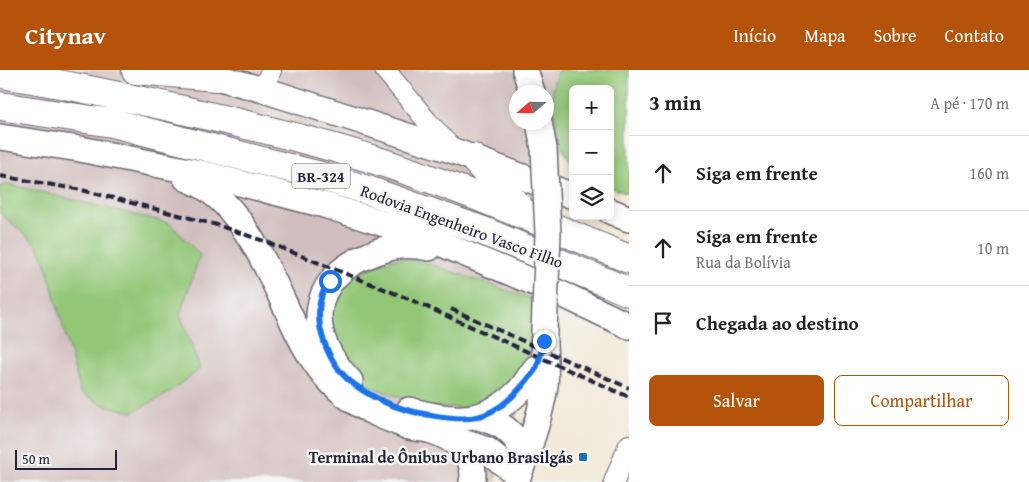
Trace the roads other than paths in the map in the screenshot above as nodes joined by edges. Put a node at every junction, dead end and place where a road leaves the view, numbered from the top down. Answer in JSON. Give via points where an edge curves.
{"nodes":[{"id":1,"x":136,"y":70,"type":"edge"},
{"id":2,"x":385,"y":70,"type":"edge"},
{"id":3,"x":207,"y":73,"type":"edge"},
{"id":4,"x":0,"y":74,"type":"edge"},
{"id":5,"x":268,"y":80,"type":"edge"},
{"id":6,"x":0,"y":106,"type":"edge"},
{"id":7,"x":540,"y":130,"type":"edge"},
{"id":8,"x":0,"y":136,"type":"edge"},
{"id":9,"x":464,"y":155,"type":"junction"},
{"id":10,"x":124,"y":158,"type":"junction"},
{"id":11,"x":569,"y":194,"type":"edge"},
{"id":12,"x":629,"y":210,"type":"edge"},
{"id":13,"x":614,"y":211,"type":"edge"},
{"id":14,"x":614,"y":213,"type":"edge"},
{"id":15,"x":528,"y":218,"type":"junction"},
{"id":16,"x":629,"y":220,"type":"edge"},
{"id":17,"x":463,"y":254,"type":"junction"},
{"id":18,"x":629,"y":259,"type":"edge"},
{"id":19,"x":629,"y":292,"type":"edge"},
{"id":20,"x":618,"y":321,"type":"edge"},
{"id":21,"x":629,"y":335,"type":"edge"},
{"id":22,"x":544,"y":336,"type":"junction"},
{"id":23,"x":536,"y":368,"type":"junction"},
{"id":24,"x":478,"y":417,"type":"junction"},
{"id":25,"x":443,"y":436,"type":"junction"},
{"id":26,"x":627,"y":454,"type":"edge"},
{"id":27,"x":514,"y":466,"type":"edge"},
{"id":28,"x":618,"y":481,"type":"edge"},
{"id":29,"x":472,"y":482,"type":"edge"}],
"edges":[{"from":1,"to":3,"type":"highway"},
{"from":2,"to":9,"type":"lane","via":[[427,121]]},
{"from":3,"to":5,"type":"main road"},
{"from":4,"to":15,"type":"highway","name":"Rodovia Engenheiro Vasco Filho","number":"BR-324","via":[[237,122],[306,140],[471,194]]},
{"from":5,"to":9,"type":"main road"},
{"from":6,"to":19,"type":"highway","name":"Rodovia Engenheiro Vasco Filho","number":"BR-324","via":[[112,123],[321,176],[483,231]]},
{"from":7,"to":22,"type":"main road","bridge":true,"via":[[548,234]]},
{"from":8,"to":10,"type":"main road"},
{"from":9,"to":11,"type":"main road"},
{"from":9,"to":15,"type":"highway"},
{"from":10,"to":17,"type":"main road","via":[[205,174],[324,205],[423,236]]},
{"from":10,"to":25,"type":"main road","via":[[185,177],[206,188],[227,207],[269,270],[314,363],[334,385],[355,402],[381,416]]},
{"from":12,"to":13,"type":"main road"},
{"from":14,"to":16,"type":"main road"},
{"from":15,"to":18,"type":"highway","name":"Rodovia Engenheiro Vasco Filho","number":"BR-324"},
{"from":17,"to":20,"type":"main road"},
{"from":17,"to":24,"type":"main road","via":[[404,245],[388,247],[357,260],[342,269],[322,294],[319,311],[321,334],[337,367],[353,384],[370,395],[397,407],[425,414],[456,419]]},
{"from":20,"to":21,"type":"lane"},
{"from":22,"to":23,"type":"main road"},
{"from":22,"to":27,"type":"main road","via":[[545,384],[540,410]]},
{"from":23,"to":24,"type":"main road","via":[[510,398]]},
{"from":23,"to":27,"type":"main road"},
{"from":24,"to":27,"type":"main road","via":[[505,427]]},
{"from":25,"to":27,"type":"main road","via":[[487,450]]},
{"from":25,"to":29,"type":"main road","via":[[465,450],[472,469]]},
{"from":26,"to":28,"type":"lane"}]}
